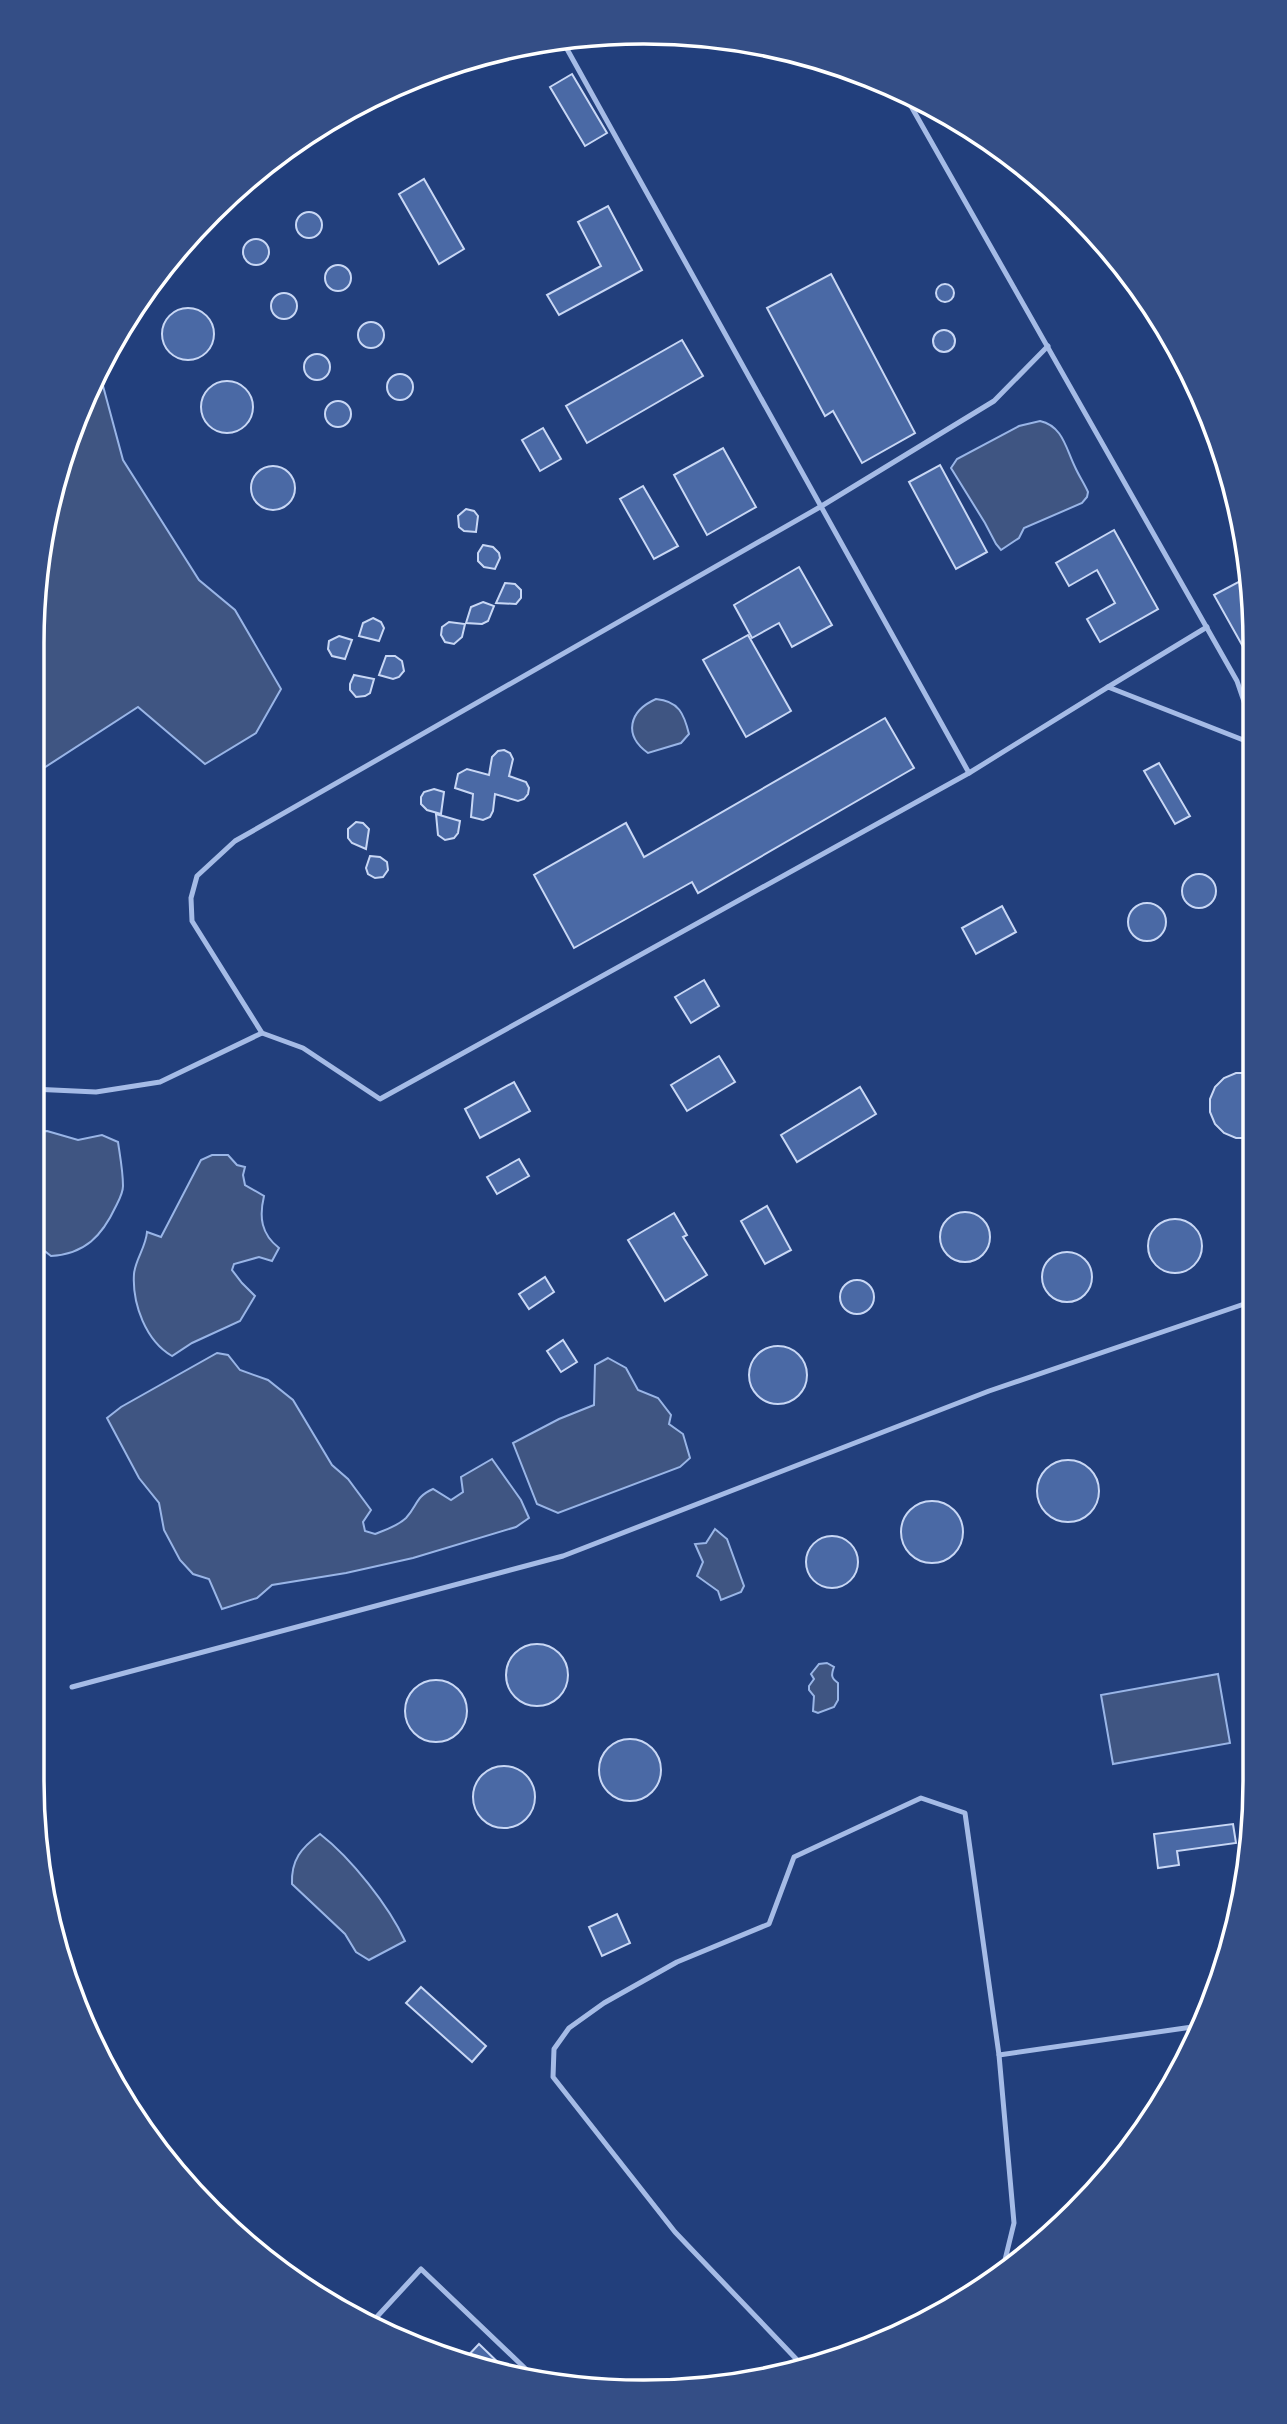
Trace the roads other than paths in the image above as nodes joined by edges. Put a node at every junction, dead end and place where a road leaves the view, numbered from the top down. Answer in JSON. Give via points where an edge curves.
{"nodes":[{"id":1,"x":567,"y":49,"type":"edge"},
{"id":2,"x":912,"y":108,"type":"edge"},
{"id":3,"x":1048,"y":346,"type":"junction"},
{"id":4,"x":820,"y":507,"type":"junction"},
{"id":5,"x":1207,"y":627,"type":"junction"},
{"id":6,"x":1108,"y":687,"type":"junction"},
{"id":7,"x":1243,"y":699,"type":"edge"},
{"id":8,"x":1243,"y":740,"type":"edge"},
{"id":9,"x":969,"y":773,"type":"junction"},
{"id":10,"x":262,"y":1033,"type":"junction"},
{"id":11,"x":44,"y":1090,"type":"edge"},
{"id":12,"x":1243,"y":1304,"type":"edge"},
{"id":13,"x":72,"y":1687,"type":"dead end"},
{"id":14,"x":1190,"y":2027,"type":"edge"},
{"id":15,"x":999,"y":2055,"type":"junction"},
{"id":16,"x":1005,"y":2259,"type":"edge"},
{"id":17,"x":377,"y":2317,"type":"edge"},
{"id":18,"x":797,"y":2360,"type":"edge"},
{"id":19,"x":526,"y":2369,"type":"edge"}],
"edges":[{"from":1,"to":4,"type":"lane"},
{"from":2,"to":3,"type":"lane"},
{"from":3,"to":4,"type":"lane","via":[[994,401]]},
{"from":3,"to":5,"type":"lane"},
{"from":4,"to":9,"type":"lane"},
{"from":4,"to":10,"type":"lane","via":[[235,841],[197,876],[191,898],[192,921]]},
{"from":5,"to":6,"type":"lane"},
{"from":5,"to":7,"type":"lane"},
{"from":6,"to":8,"type":"lane"},
{"from":6,"to":9,"type":"lane"},
{"from":9,"to":10,"type":"lane","via":[[380,1099],[303,1048]]},
{"from":10,"to":11,"type":"lane","via":[[160,1082],[96,1092]]},
{"from":12,"to":13,"type":"lane","via":[[989,1391],[563,1556]]},
{"from":14,"to":15,"type":"lane"},
{"from":15,"to":16,"type":"lane","via":[[1014,2223]]},
{"from":15,"to":18,"type":"lane","via":[[965,1813],[921,1798],[794,1857],[769,1924],[677,1962],[604,2003],[569,2028],[554,2049],[553,2077],[674,2232]]},
{"from":17,"to":19,"type":"lane","via":[[421,2269]]}]}
